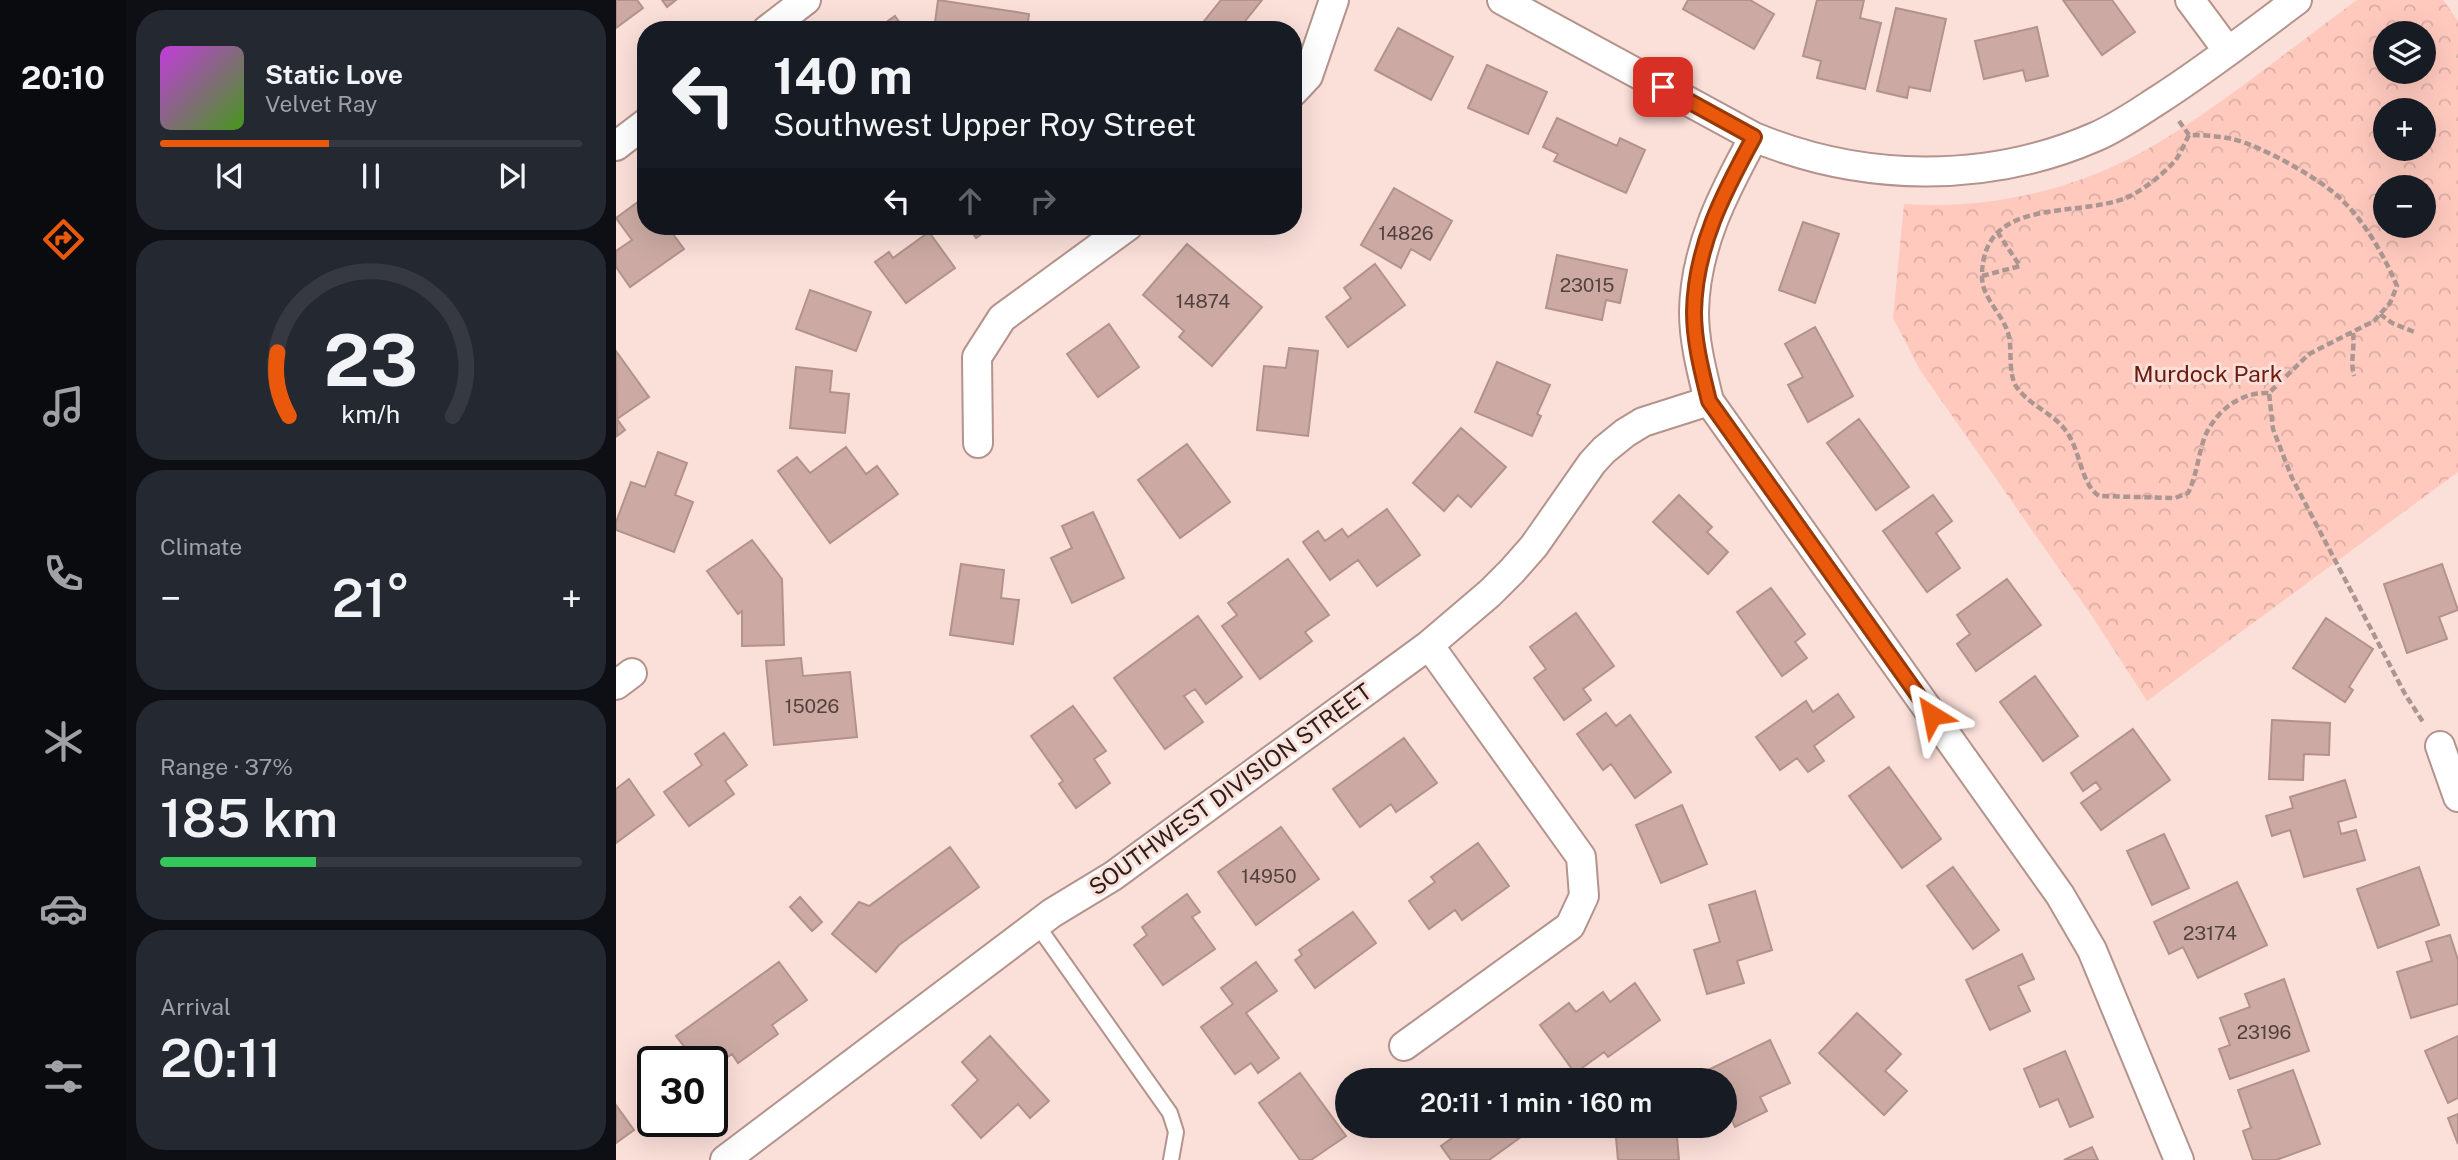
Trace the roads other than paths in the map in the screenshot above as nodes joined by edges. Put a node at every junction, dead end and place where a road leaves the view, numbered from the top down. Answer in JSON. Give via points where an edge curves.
{"nodes":[{"id":1,"x":806,"y":0,"type":"edge"},
{"id":2,"x":1334,"y":0,"type":"edge"},
{"id":3,"x":1504,"y":0,"type":"edge"},
{"id":4,"x":2190,"y":0,"type":"edge"},
{"id":5,"x":2297,"y":0,"type":"edge"},
{"id":6,"x":779,"y":21,"type":"edge"},
{"id":7,"x":2228,"y":51,"type":"junction"},
{"id":8,"x":1302,"y":82,"type":"edge"},
{"id":9,"x":637,"y":130,"type":"edge"},
{"id":10,"x":1754,"y":137,"type":"junction"},
{"id":11,"x":616,"y":146,"type":"edge"},
{"id":12,"x":1116,"y":235,"type":"edge"},
{"id":13,"x":1709,"y":401,"type":"junction"},
{"id":14,"x":978,"y":443,"type":"dead end"},
{"id":15,"x":1429,"y":645,"type":"junction"},
{"id":16,"x":2440,"y":747,"type":"road end"},
{"id":17,"x":2458,"y":797,"type":"edge"},
{"id":18,"x":1037,"y":925,"type":"junction"},
{"id":19,"x":1404,"y":1046,"type":"dead end"},
{"id":20,"x":725,"y":1160,"type":"edge"},
{"id":21,"x":1171,"y":1160,"type":"edge"},
{"id":22,"x":2179,"y":1160,"type":"edge"}],
"edges":[{"from":1,"to":6,"type":"street"},
{"from":2,"to":8,"type":"street"},
{"from":3,"to":10,"type":"street"},
{"from":4,"to":7,"type":"street"},
{"from":5,"to":7,"type":"street"},
{"from":7,"to":10,"type":"street","via":[[2095,137],[1994,167],[1955,173],[1893,170],[1789,151]]},
{"from":9,"to":11,"type":"street"},
{"from":10,"to":13,"type":"street","via":[[1722,197],[1701,254],[1694,312]]},
{"from":12,"to":14,"type":"street","via":[[1002,318],[977,357]]},
{"from":13,"to":15,"type":"street","name":"SOUTHWEST DIVISION STREET","via":[[1643,422],[1604,450],[1534,547],[1490,593]]},
{"from":13,"to":22,"type":"street","via":[[2060,895],[2092,950]]},
{"from":15,"to":18,"type":"street","name":"SOUTHWEST DIVISION STREET","via":[[1113,876]]},
{"from":15,"to":19,"type":"street","via":[[1581,857],[1584,896],[1570,926]]},
{"from":16,"to":17,"type":"street"},
{"from":18,"to":20,"type":"street","name":"SOUTHWEST DIVISION STREET"},
{"from":18,"to":21,"type":"lane","via":[[1170,1113],[1176,1132]]}]}
